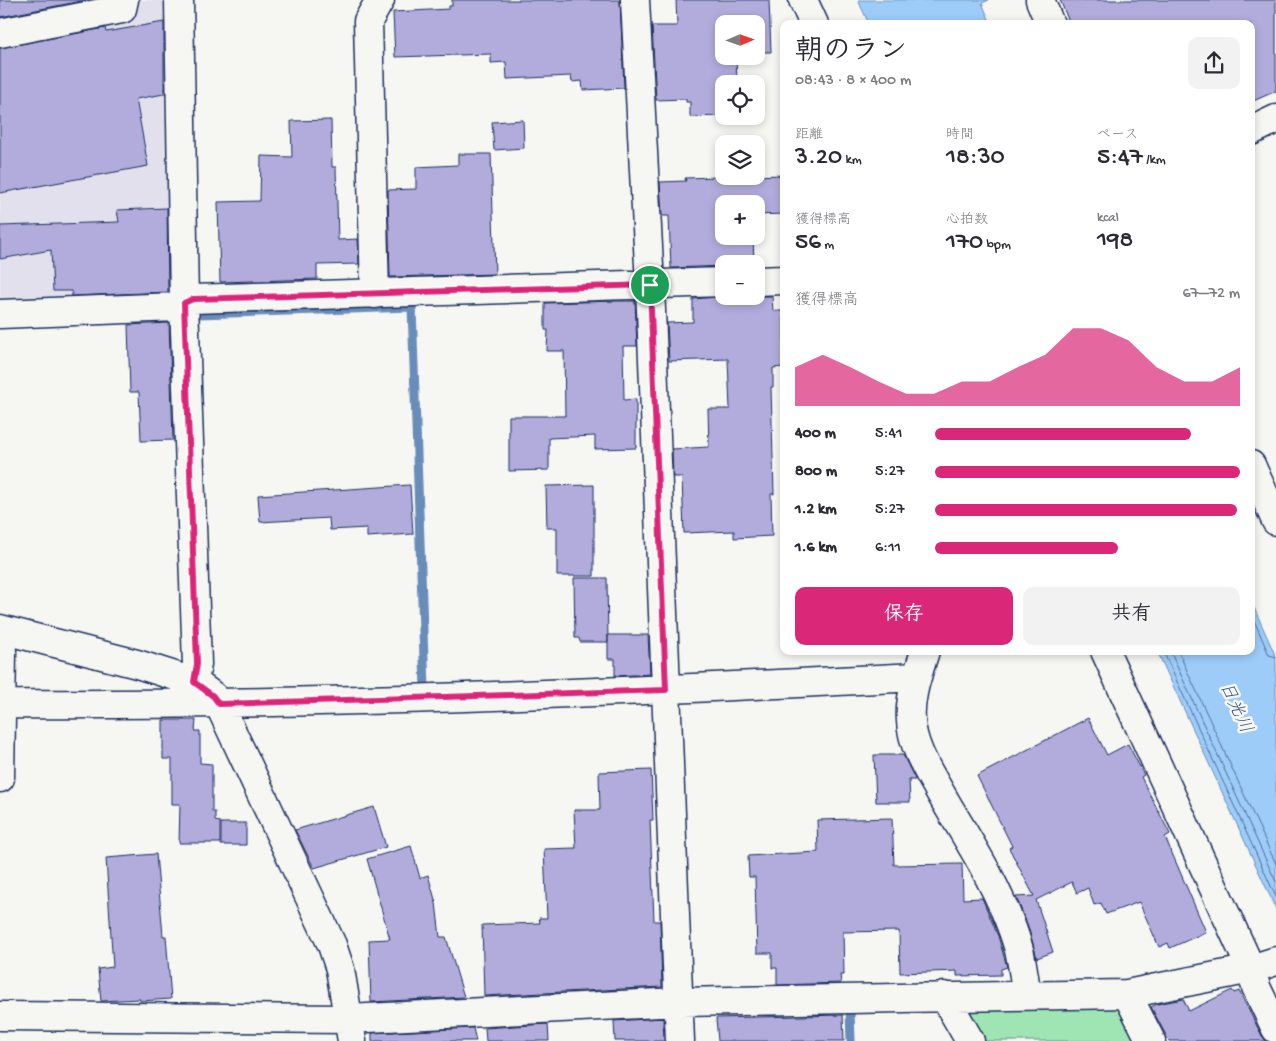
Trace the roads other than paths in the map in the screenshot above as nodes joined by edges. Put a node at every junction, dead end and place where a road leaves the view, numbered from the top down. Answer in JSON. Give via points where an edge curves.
{"nodes":[{"id":1,"x":124,"y":0,"type":"edge"},
{"id":2,"x":179,"y":0,"type":"edge"},
{"id":3,"x":380,"y":0,"type":"edge"},
{"id":4,"x":635,"y":0,"type":"edge"},
{"id":5,"x":795,"y":0,"type":"edge"},
{"id":6,"x":803,"y":0,"type":"edge"},
{"id":7,"x":1040,"y":0,"type":"edge"},
{"id":8,"x":795,"y":20,"type":"edge"},
{"id":9,"x":812,"y":20,"type":"edge"},
{"id":10,"x":1048,"y":20,"type":"edge"},
{"id":11,"x":0,"y":33,"type":"edge"},
{"id":12,"x":1276,"y":119,"type":"edge"},
{"id":13,"x":1255,"y":129,"type":"edge"},
{"id":14,"x":780,"y":280,"type":"edge"},
{"id":15,"x":765,"y":281,"type":"edge"},
{"id":16,"x":715,"y":282,"type":"edge"},
{"id":17,"x":650,"y":285,"type":"junction"},
{"id":18,"x":375,"y":294,"type":"junction"},
{"id":19,"x":184,"y":303,"type":"junction"},
{"id":20,"x":0,"y":314,"type":"edge"},
{"id":21,"x":1255,"y":474,"type":"edge"},
{"id":22,"x":1276,"y":521,"type":"edge"},
{"id":23,"x":0,"y":629,"type":"edge"},
{"id":24,"x":924,"y":655,"type":"edge"},
{"id":25,"x":1107,"y":655,"type":"edge"},
{"id":26,"x":916,"y":677,"type":"junction"},
{"id":27,"x":194,"y":682,"type":"junction"},
{"id":28,"x":666,"y":690,"type":"junction"},
{"id":29,"x":1,"y":704,"type":"edge"},
{"id":30,"x":219,"y":704,"type":"junction"},
{"id":31,"x":0,"y":778,"type":"edge"},
{"id":32,"x":1264,"y":965,"type":"edge"},
{"id":33,"x":1127,"y":994,"type":"junction"},
{"id":34,"x":1027,"y":995,"type":"junction"},
{"id":35,"x":944,"y":996,"type":"junction"},
{"id":36,"x":679,"y":1002,"type":"junction"},
{"id":37,"x":0,"y":1016,"type":"edge"},
{"id":38,"x":1276,"y":1029,"type":"edge"},
{"id":39,"x":350,"y":1030,"type":"edge"},
{"id":40,"x":680,"y":1041,"type":"edge"},
{"id":41,"x":970,"y":1041,"type":"edge"},
{"id":42,"x":1151,"y":1041,"type":"edge"}],
"edges":[{"from":1,"to":11,"type":"street","via":[[122,9]]},
{"from":2,"to":19,"type":"street"},
{"from":3,"to":18,"type":"street","via":[[368,21]]},
{"from":4,"to":17,"type":"street"},
{"from":5,"to":8,"type":"street","via":[[792,9]]},
{"from":6,"to":9,"type":"street"},
{"from":7,"to":10,"type":"street"},
{"from":12,"to":13,"type":"street"},
{"from":14,"to":15,"type":"street"},
{"from":16,"to":17,"type":"street"},
{"from":17,"to":18,"type":"street"},
{"from":17,"to":28,"type":"street"},
{"from":18,"to":19,"type":"street","via":[[193,299]]},
{"from":19,"to":20,"type":"street","via":[[177,307]]},
{"from":19,"to":27,"type":"street","via":[[197,654]]},
{"from":21,"to":22,"type":"street"},
{"from":23,"to":27,"type":"street"},
{"from":23,"to":29,"type":"street"},
{"from":24,"to":26,"type":"street"},
{"from":25,"to":32,"type":"street"},
{"from":26,"to":28,"type":"street"},
{"from":26,"to":34,"type":"street","via":[[911,723],[916,743],[1002,901],[1019,951]]},
{"from":27,"to":30,"type":"street"},
{"from":28,"to":30,"type":"street"},
{"from":28,"to":36,"type":"street"},
{"from":29,"to":30,"type":"street"},
{"from":29,"to":31,"type":"street"},
{"from":30,"to":39,"type":"street","via":[[332,945],[340,969]]},
{"from":32,"to":33,"type":"street"},
{"from":32,"to":38,"type":"street","via":[[1256,987]]},
{"from":33,"to":34,"type":"street"},
{"from":33,"to":42,"type":"street"},
{"from":34,"to":35,"type":"street"},
{"from":35,"to":36,"type":"street"},
{"from":35,"to":41,"type":"street"},
{"from":36,"to":39,"type":"street"},
{"from":36,"to":40,"type":"street"},
{"from":37,"to":39,"type":"street"}]}
